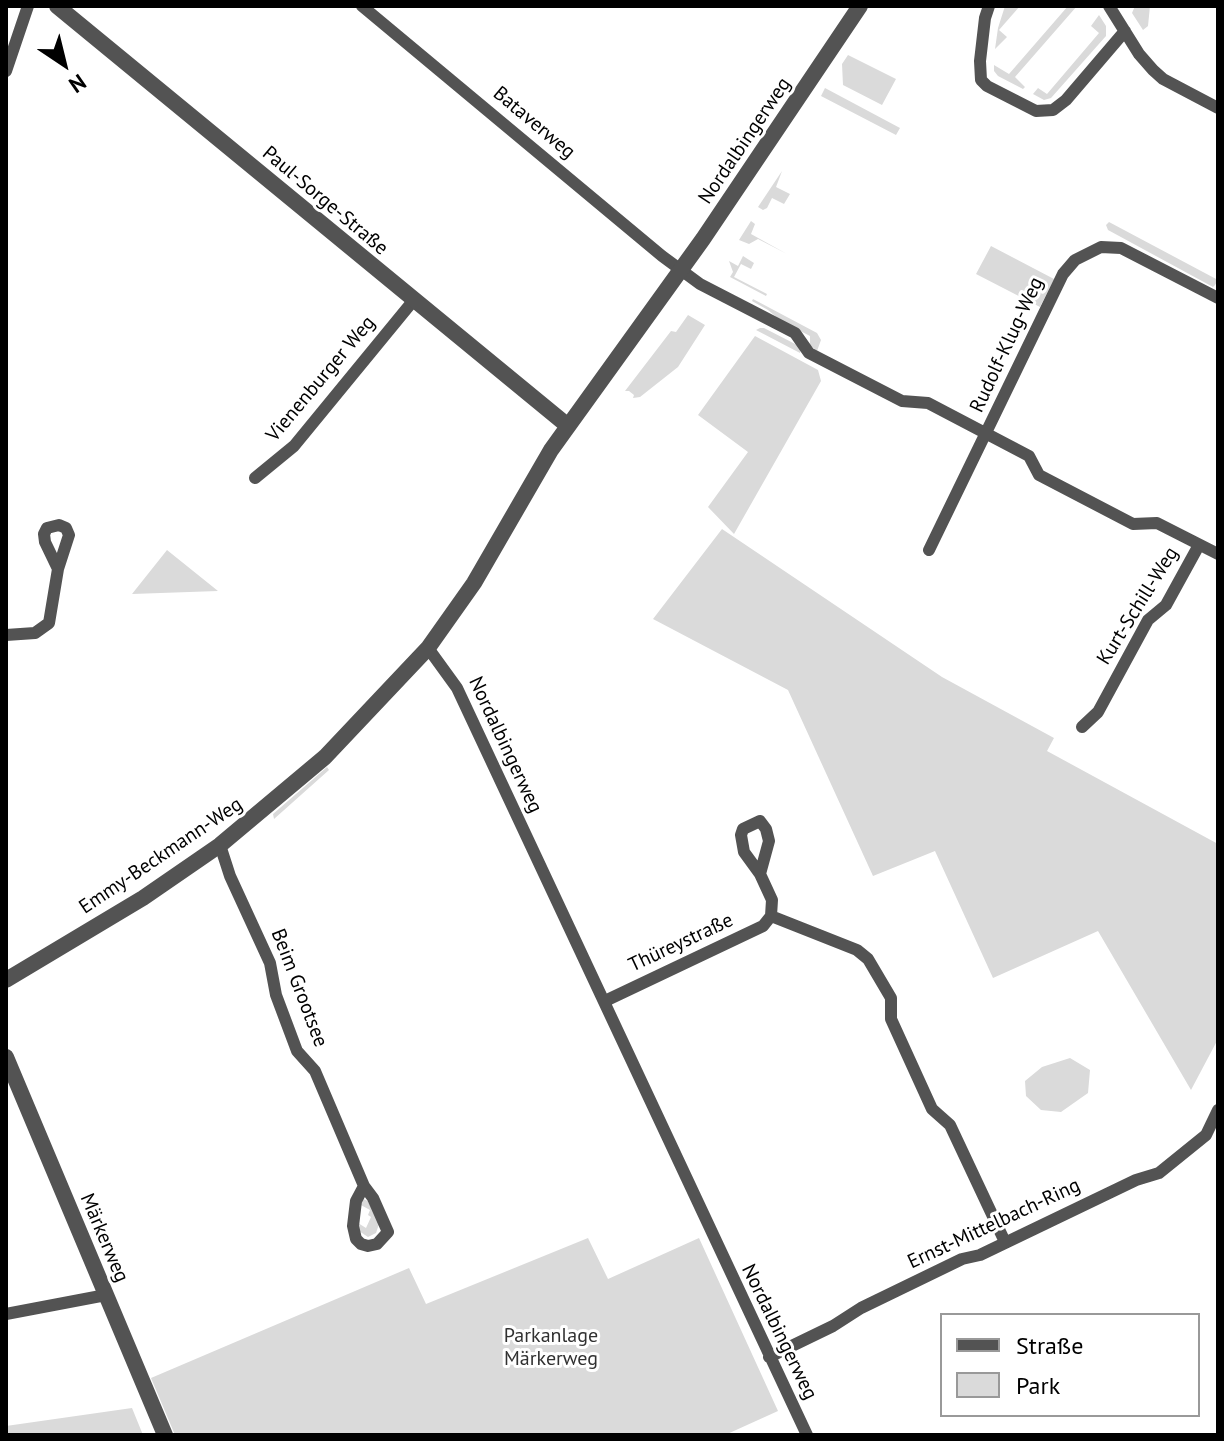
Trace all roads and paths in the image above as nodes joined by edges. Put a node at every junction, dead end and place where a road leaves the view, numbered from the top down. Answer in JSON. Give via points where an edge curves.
{"nodes":[{"id":1,"x":28,"y":6,"type":"edge"},
{"id":2,"x":57,"y":6,"type":"edge"},
{"id":3,"x":362,"y":6,"type":"edge"},
{"id":4,"x":860,"y":6,"type":"edge"},
{"id":5,"x":989,"y":6,"type":"edge"},
{"id":6,"x":1109,"y":6,"type":"edge"},
{"id":7,"x":1125,"y":31,"type":"junction"},
{"id":8,"x":6,"y":71,"type":"edge"},
{"id":9,"x":1218,"y":108,"type":"edge"},
{"id":10,"x":681,"y":270,"type":"junction"},
{"id":11,"x":1218,"y":298,"type":"edge"},
{"id":12,"x":413,"y":301,"type":"junction"},
{"id":13,"x":568,"y":426,"type":"junction"},
{"id":14,"x":987,"y":434,"type":"junction"},
{"id":15,"x":255,"y":478,"type":"dead end"},
{"id":16,"x":1199,"y":545,"type":"junction"},
{"id":17,"x":929,"y":550,"type":"dead end"},
{"id":18,"x":1218,"y":554,"type":"edge"},
{"id":19,"x":58,"y":569,"type":"dead end"},
{"id":20,"x":6,"y":635,"type":"edge"},
{"id":21,"x":428,"y":648,"type":"junction"},
{"id":22,"x":1082,"y":727,"type":"dead end"},
{"id":23,"x":220,"y":845,"type":"junction"},
{"id":24,"x":760,"y":874,"type":"dead end"},
{"id":25,"x":771,"y":916,"type":"junction"},
{"id":26,"x":6,"y":980,"type":"edge"},
{"id":27,"x":605,"y":1001,"type":"junction"},
{"id":28,"x":6,"y":1057,"type":"edge"},
{"id":29,"x":1218,"y":1110,"type":"edge"},
{"id":30,"x":1212,"y":1138,"type":"edge"},
{"id":31,"x":364,"y":1186,"type":"dead end"},
{"id":32,"x":1005,"y":1242,"type":"junction"},
{"id":33,"x":106,"y":1295,"type":"junction"},
{"id":34,"x":6,"y":1314,"type":"edge"},
{"id":35,"x":769,"y":1357,"type":"junction"},
{"id":36,"x":165,"y":1435,"type":"edge"},
{"id":37,"x":807,"y":1435,"type":"edge"}],
"edges":[{"from":1,"to":8,"type":"street"},
{"from":2,"to":12,"type":"street","name":"Paul-Sorge-Straße"},
{"from":3,"to":10,"type":"street","name":"Bataverweg"},
{"from":4,"to":10,"type":"street","name":"Nordalbingerweg"},
{"from":5,"to":7,"type":"street","via":[[981,80],[1036,111],[1053,110],[1066,100]]},
{"from":6,"to":7,"type":"street"},
{"from":7,"to":9,"type":"street","via":[[1163,79]]},
{"from":10,"to":13,"type":"street","name":"Nordalbingerweg"},
{"from":10,"to":14,"type":"street","via":[[795,333],[809,353],[902,401],[928,403]]},
{"from":11,"to":14,"type":"street","name":"Rudolf-Klug-Weg","via":[[1129,251],[1101,247],[1082,255],[1063,274]]},
{"from":12,"to":13,"type":"street","name":"Paul-Sorge-Straße"},
{"from":12,"to":15,"type":"street","name":"Vienenburger Weg","via":[[294,446]]},
{"from":13,"to":21,"type":"street","name":"Nordalbingerweg","via":[[474,583]]},
{"from":14,"to":16,"type":"street","via":[[1029,456],[1039,475],[1133,524],[1157,523]]},
{"from":14,"to":17,"type":"street"},
{"from":16,"to":18,"type":"street"},
{"from":16,"to":22,"type":"street","name":"Kurt-Schill-Weg","via":[[1166,605],[1148,620],[1098,712]]},
{"from":19,"to":20,"type":"street","via":[[49,623],[35,633]]},
{"from":21,"to":23,"type":"street","name":"Emmy-Beckmann-Weg","via":[[325,757]]},
{"from":21,"to":27,"type":"street","name":"Nordalbingerweg","via":[[457,688]]},
{"from":23,"to":26,"type":"street","name":"Emmy-Beckmann-Weg"},
{"from":23,"to":31,"type":"street","name":"Beim Grootsee","via":[[270,963],[297,1051],[315,1071]]},
{"from":24,"to":25,"type":"street","via":[[772,900]]},
{"from":25,"to":27,"type":"street","name":"Thüreystraße","via":[[749,934]]},
{"from":25,"to":32,"type":"street","via":[[868,959],[891,998],[891,1019],[932,1109],[950,1125]]},
{"from":27,"to":35,"type":"street","name":"Nordalbingerweg"},
{"from":28,"to":33,"type":"street","name":"Märkerweg"},
{"from":29,"to":30,"type":"street","name":"Ernst-Mittelbach-Ring"},
{"from":30,"to":32,"type":"street","name":"Ernst-Mittelbach-Ring","via":[[1159,1173]]},
{"from":32,"to":35,"type":"street","name":"Ernst-Mittelbach-Ring"},
{"from":33,"to":34,"type":"street"},
{"from":33,"to":36,"type":"street","name":"Märkerweg"},
{"from":35,"to":37,"type":"street","name":"Nordalbingerweg"}]}
